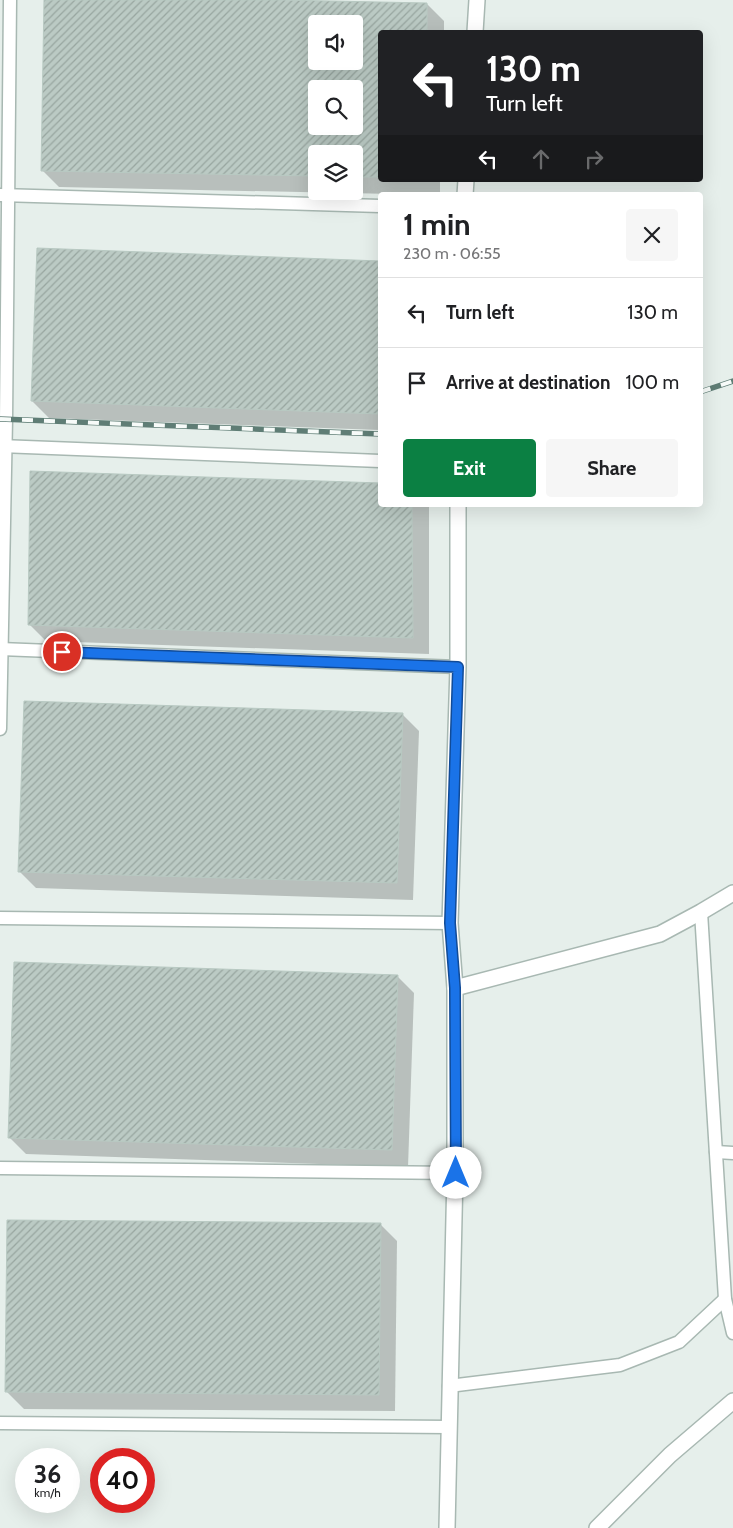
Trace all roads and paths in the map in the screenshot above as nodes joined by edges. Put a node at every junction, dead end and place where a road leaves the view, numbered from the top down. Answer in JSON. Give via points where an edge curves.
{"nodes":[{"id":1,"x":10,"y":0,"type":"edge"},
{"id":2,"x":477,"y":0,"type":"edge"},
{"id":3,"x":475,"y":30,"type":"edge"},
{"id":4,"x":4,"y":195,"type":"edge"},
{"id":5,"x":378,"y":206,"type":"edge"},
{"id":6,"x":3,"y":446,"type":"edge"},
{"id":7,"x":378,"y":461,"type":"edge"},
{"id":8,"x":458,"y":507,"type":"edge"},
{"id":9,"x":1,"y":649,"type":"edge"},
{"id":10,"x":458,"y":667,"type":"junction"},
{"id":11,"x":0,"y":729,"type":"edge"},
{"id":12,"x":733,"y":893,"type":"edge"},
{"id":13,"x":701,"y":912,"type":"junction"},
{"id":14,"x":0,"y":918,"type":"edge"},
{"id":15,"x":450,"y":923,"type":"junction"},
{"id":16,"x":455,"y":988,"type":"junction"},
{"id":17,"x":716,"y":1152,"type":"junction"},
{"id":18,"x":733,"y":1153,"type":"edge"},
{"id":19,"x":0,"y":1168,"type":"edge"},
{"id":20,"x":456,"y":1173,"type":"junction"},
{"id":21,"x":725,"y":1299,"type":"junction"},
{"id":22,"x":733,"y":1333,"type":"edge"},
{"id":23,"x":449,"y":1386,"type":"junction"},
{"id":24,"x":733,"y":1402,"type":"edge"},
{"id":25,"x":0,"y":1423,"type":"edge"},
{"id":26,"x":448,"y":1426,"type":"junction"},
{"id":27,"x":447,"y":1528,"type":"edge"},
{"id":28,"x":597,"y":1528,"type":"edge"}],
"edges":[{"from":1,"to":4,"type":"lane"},
{"from":2,"to":3,"type":"street"},
{"from":4,"to":5,"type":"lane"},
{"from":4,"to":6,"type":"lane"},
{"from":6,"to":7,"type":"lane"},
{"from":6,"to":9,"type":"lane"},
{"from":8,"to":10,"type":"street"},
{"from":9,"to":10,"type":"lane"},
{"from":9,"to":11,"type":"lane"},
{"from":10,"to":15,"type":"street"},
{"from":12,"to":13,"type":"street"},
{"from":13,"to":16,"type":"street","via":[[660,934]]},
{"from":13,"to":17,"type":"lane"},
{"from":14,"to":15,"type":"lane"},
{"from":15,"to":16,"type":"street"},
{"from":16,"to":20,"type":"street"},
{"from":17,"to":18,"type":"lane"},
{"from":17,"to":21,"type":"lane"},
{"from":19,"to":20,"type":"lane"},
{"from":20,"to":23,"type":"street"},
{"from":21,"to":22,"type":"lane"},
{"from":21,"to":23,"type":"lane","via":[[679,1342],[620,1365]]},
{"from":23,"to":26,"type":"street"},
{"from":24,"to":28,"type":"street","via":[[670,1455]]},
{"from":25,"to":26,"type":"lane"},
{"from":26,"to":27,"type":"street"}]}
